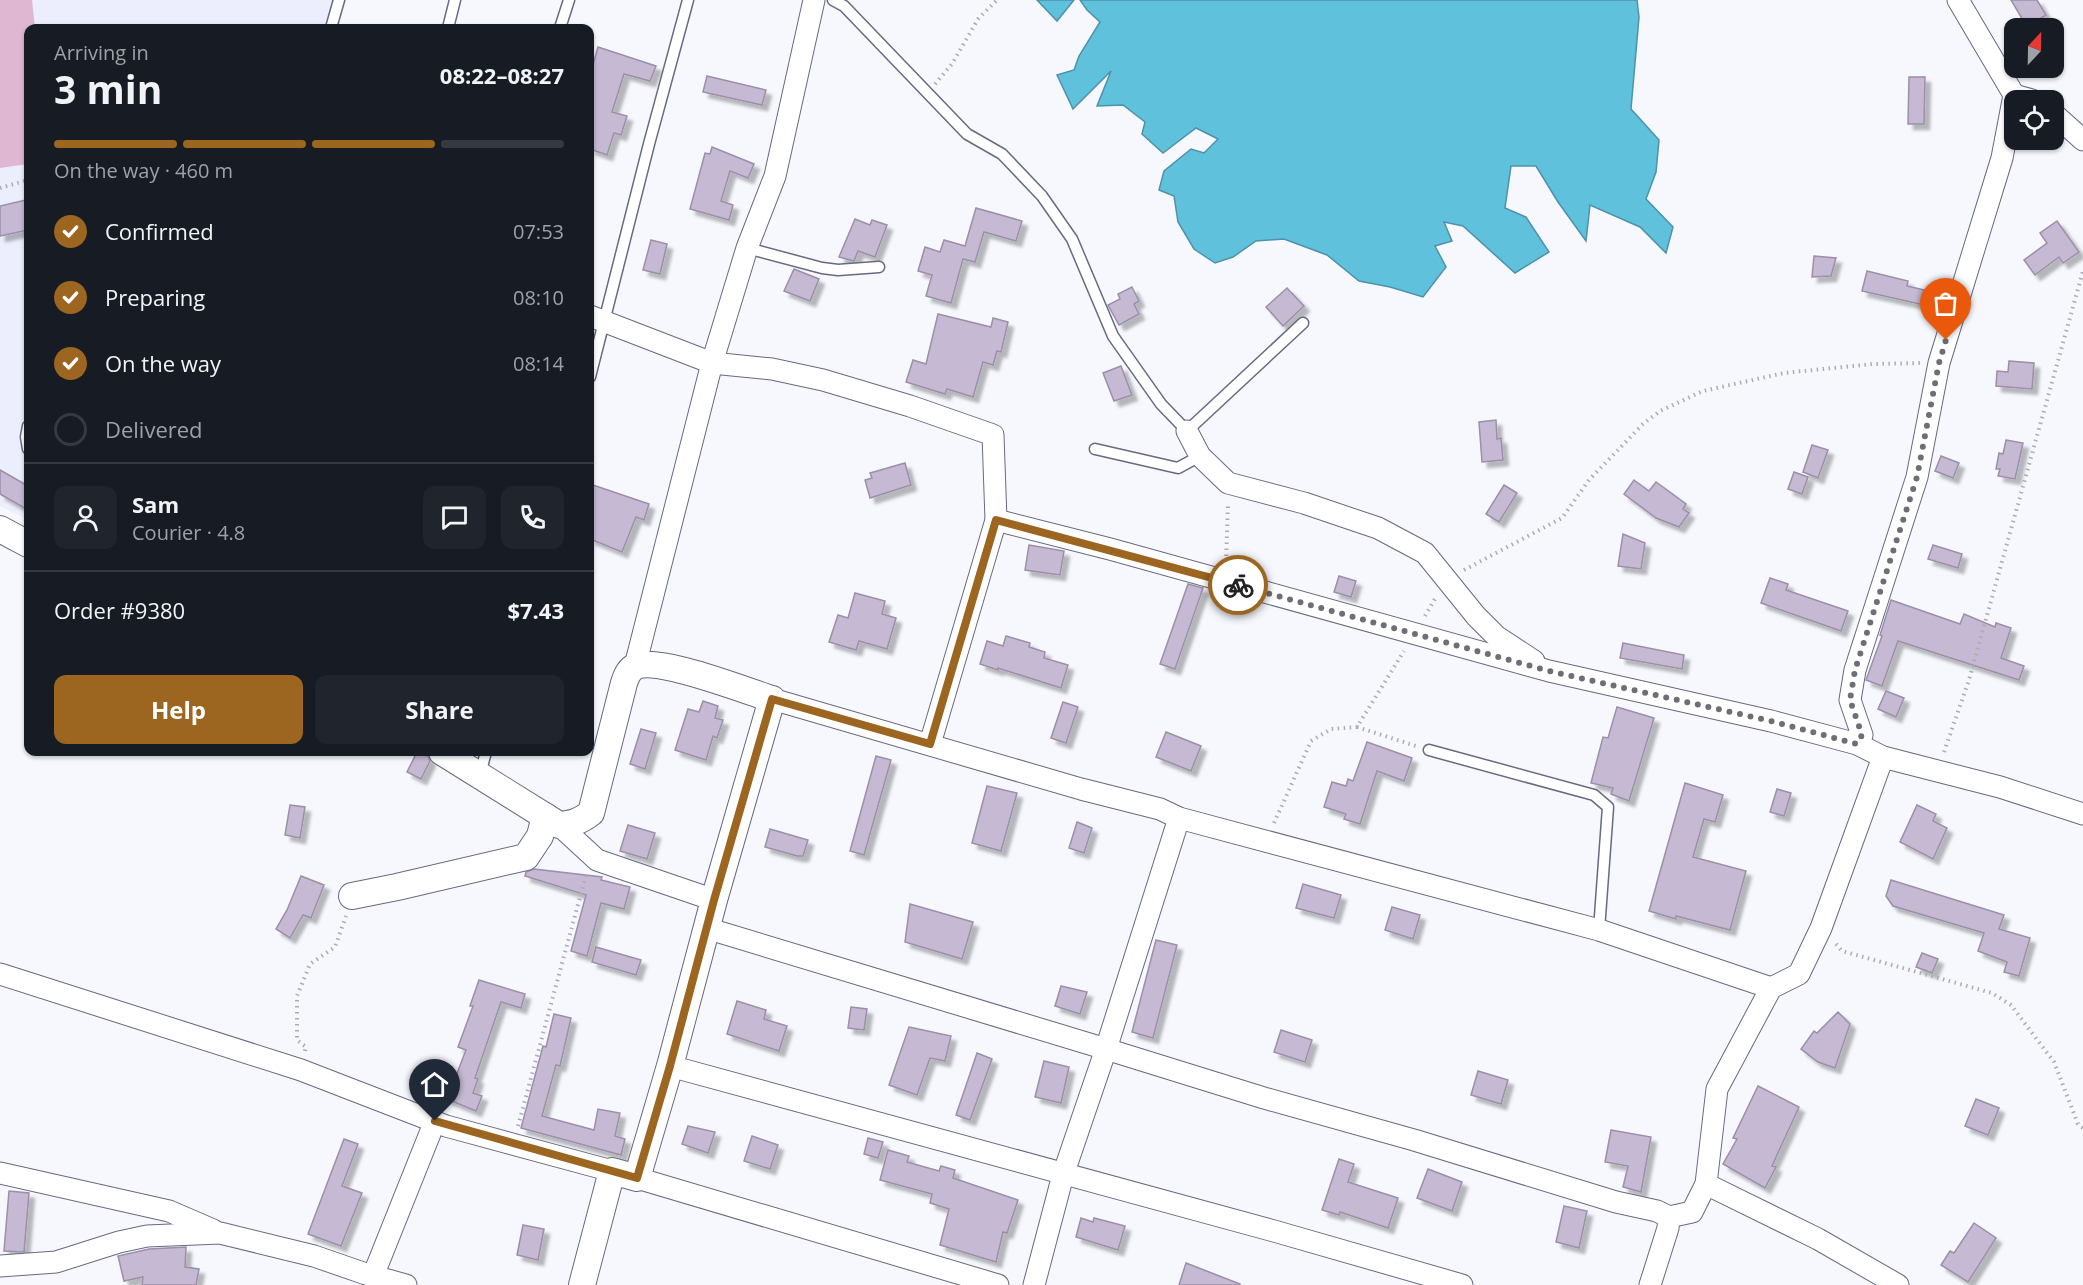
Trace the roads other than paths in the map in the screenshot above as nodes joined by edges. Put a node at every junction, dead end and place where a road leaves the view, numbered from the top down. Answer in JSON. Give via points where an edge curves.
{"nodes":[{"id":1,"x":339,"y":0,"type":"edge"},
{"id":2,"x":455,"y":0,"type":"edge"},
{"id":3,"x":569,"y":0,"type":"edge"},
{"id":4,"x":688,"y":0,"type":"edge"},
{"id":5,"x":814,"y":0,"type":"edge"},
{"id":6,"x":832,"y":0,"type":"edge"},
{"id":7,"x":1958,"y":0,"type":"edge"},
{"id":8,"x":332,"y":24,"type":"edge"},
{"id":9,"x":449,"y":24,"type":"edge"},
{"id":10,"x":561,"y":24,"type":"edge"},
{"id":11,"x":2018,"y":90,"type":"edge"},
{"id":12,"x":2064,"y":123,"type":"edge"},
{"id":13,"x":2083,"y":140,"type":"edge"},
{"id":14,"x":2005,"y":150,"type":"edge"},
{"id":15,"x":747,"y":248,"type":"junction"},
{"id":16,"x":879,"y":267,"type":"dead end"},
{"id":17,"x":596,"y":318,"type":"edge"},
{"id":18,"x":1303,"y":323,"type":"dead end"},
{"id":19,"x":594,"y":338,"type":"edge"},
{"id":20,"x":712,"y":363,"type":"junction"},
{"id":21,"x":1187,"y":431,"type":"junction"},
{"id":22,"x":1095,"y":449,"type":"dead end"},
{"id":23,"x":1200,"y":456,"type":"junction"},
{"id":24,"x":996,"y":520,"type":"junction"},
{"id":25,"x":0,"y":529,"type":"edge"},
{"id":26,"x":24,"y":542,"type":"edge"},
{"id":27,"x":635,"y":666,"type":"junction"},
{"id":28,"x":1549,"y":671,"type":"junction"},
{"id":29,"x":772,"y":699,"type":"junction"},
{"id":30,"x":930,"y":744,"type":"junction"},
{"id":31,"x":1857,"y":744,"type":"junction"},
{"id":32,"x":1429,"y":750,"type":"road end"},
{"id":33,"x":457,"y":756,"type":"edge"},
{"id":34,"x":1883,"y":757,"type":"junction"},
{"id":35,"x":483,"y":763,"type":"edge"},
{"id":36,"x":2083,"y":814,"type":"edge"},
{"id":37,"x":1179,"y":818,"type":"junction"},
{"id":38,"x":552,"y":820,"type":"junction"},
{"id":39,"x":352,"y":896,"type":"road end"},
{"id":40,"x":714,"y":900,"type":"junction"},
{"id":41,"x":706,"y":928,"type":"junction"},
{"id":42,"x":1599,"y":930,"type":"junction"},
{"id":43,"x":0,"y":974,"type":"edge"},
{"id":44,"x":1771,"y":988,"type":"junction"},
{"id":45,"x":1106,"y":1049,"type":"junction"},
{"id":46,"x":670,"y":1066,"type":"junction"},
{"id":47,"x":435,"y":1121,"type":"junction"},
{"id":48,"x":612,"y":1171,"type":"junction"},
{"id":49,"x":0,"y":1173,"type":"edge"},
{"id":50,"x":1063,"y":1175,"type":"junction"},
{"id":51,"x":637,"y":1178,"type":"junction"},
{"id":52,"x":1706,"y":1184,"type":"junction"},
{"id":53,"x":1669,"y":1217,"type":"junction"},
{"id":54,"x":220,"y":1233,"type":"junction"},
{"id":55,"x":0,"y":1266,"type":"edge"},
{"id":56,"x":373,"y":1276,"type":"junction"},
{"id":57,"x":406,"y":1285,"type":"edge"},
{"id":58,"x":582,"y":1285,"type":"edge"},
{"id":59,"x":998,"y":1285,"type":"edge"},
{"id":60,"x":1034,"y":1285,"type":"edge"},
{"id":61,"x":1462,"y":1285,"type":"edge"},
{"id":62,"x":1650,"y":1285,"type":"edge"},
{"id":63,"x":1898,"y":1285,"type":"edge"}],
"edges":[{"from":1,"to":8,"type":"lane"},
{"from":2,"to":9,"type":"lane"},
{"from":3,"to":10,"type":"lane"},
{"from":4,"to":17,"type":"lane"},
{"from":5,"to":15,"type":"street","via":[[775,176]]},
{"from":6,"to":21,"type":"lane","via":[[844,6],[968,134],[1002,154],[1042,196],[1072,239],[1113,336],[1161,404]]},
{"from":7,"to":11,"type":"street"},
{"from":12,"to":13,"type":"street"},
{"from":14,"to":31,"type":"street","via":[[1939,363],[1917,477],[1855,670],[1850,700],[1862,735]]},
{"from":15,"to":16,"type":"lane","via":[[822,268]]},
{"from":15,"to":20,"type":"street"},
{"from":17,"to":19,"type":"lane"},
{"from":17,"to":20,"type":"street"},
{"from":18,"to":21,"type":"lane"},
{"from":20,"to":24,"type":"street","via":[[772,369],[823,380],[993,435]]},
{"from":20,"to":27,"type":"street"},
{"from":21,"to":23,"type":"street"},
{"from":22,"to":23,"type":"lane","via":[[1178,468]]},
{"from":23,"to":28,"type":"street","via":[[1228,483],[1378,528],[1425,553],[1496,636]]},
{"from":24,"to":28,"type":"street"},
{"from":24,"to":30,"type":"street"},
{"from":25,"to":26,"type":"street"},
{"from":27,"to":29,"type":"street","via":[[672,667]]},
{"from":27,"to":38,"type":"street","via":[[624,683],[591,813],[572,824]]},
{"from":28,"to":31,"type":"street"},
{"from":29,"to":30,"type":"street"},
{"from":29,"to":40,"type":"street"},
{"from":30,"to":37,"type":"street","via":[[1160,809]]},
{"from":31,"to":34,"type":"street"},
{"from":32,"to":42,"type":"lane","via":[[1594,795],[1608,807]]},
{"from":33,"to":35,"type":"street"},
{"from":34,"to":36,"type":"street"},
{"from":34,"to":44,"type":"street","via":[[1821,928],[1799,974]]},
{"from":35,"to":38,"type":"street"},
{"from":37,"to":42,"type":"street"},
{"from":37,"to":45,"type":"street"},
{"from":38,"to":39,"type":"street","via":[[526,857]]},
{"from":38,"to":40,"type":"street","via":[[597,860]]},
{"from":40,"to":41,"type":"street"},
{"from":41,"to":45,"type":"street"},
{"from":41,"to":46,"type":"street"},
{"from":42,"to":44,"type":"street"},
{"from":43,"to":47,"type":"street","via":[[301,1070]]},
{"from":44,"to":52,"type":"street","via":[[1717,1089]]},
{"from":45,"to":50,"type":"street"},
{"from":45,"to":53,"type":"street","via":[[1616,1202],[1657,1210]]},
{"from":46,"to":50,"type":"street"},
{"from":46,"to":51,"type":"street"},
{"from":47,"to":48,"type":"street"},
{"from":47,"to":56,"type":"street"},
{"from":48,"to":51,"type":"street"},
{"from":48,"to":58,"type":"street"},
{"from":49,"to":54,"type":"street","via":[[169,1211]]},
{"from":50,"to":60,"type":"street"},
{"from":50,"to":61,"type":"street"},
{"from":51,"to":59,"type":"street"},
{"from":52,"to":53,"type":"street","via":[[1692,1212]]},
{"from":52,"to":63,"type":"street","via":[[1818,1239]]},
{"from":53,"to":62,"type":"street"},
{"from":54,"to":55,"type":"street","via":[[147,1236],[56,1262]]},
{"from":54,"to":56,"type":"street","via":[[314,1256]]},
{"from":56,"to":57,"type":"street"}]}
